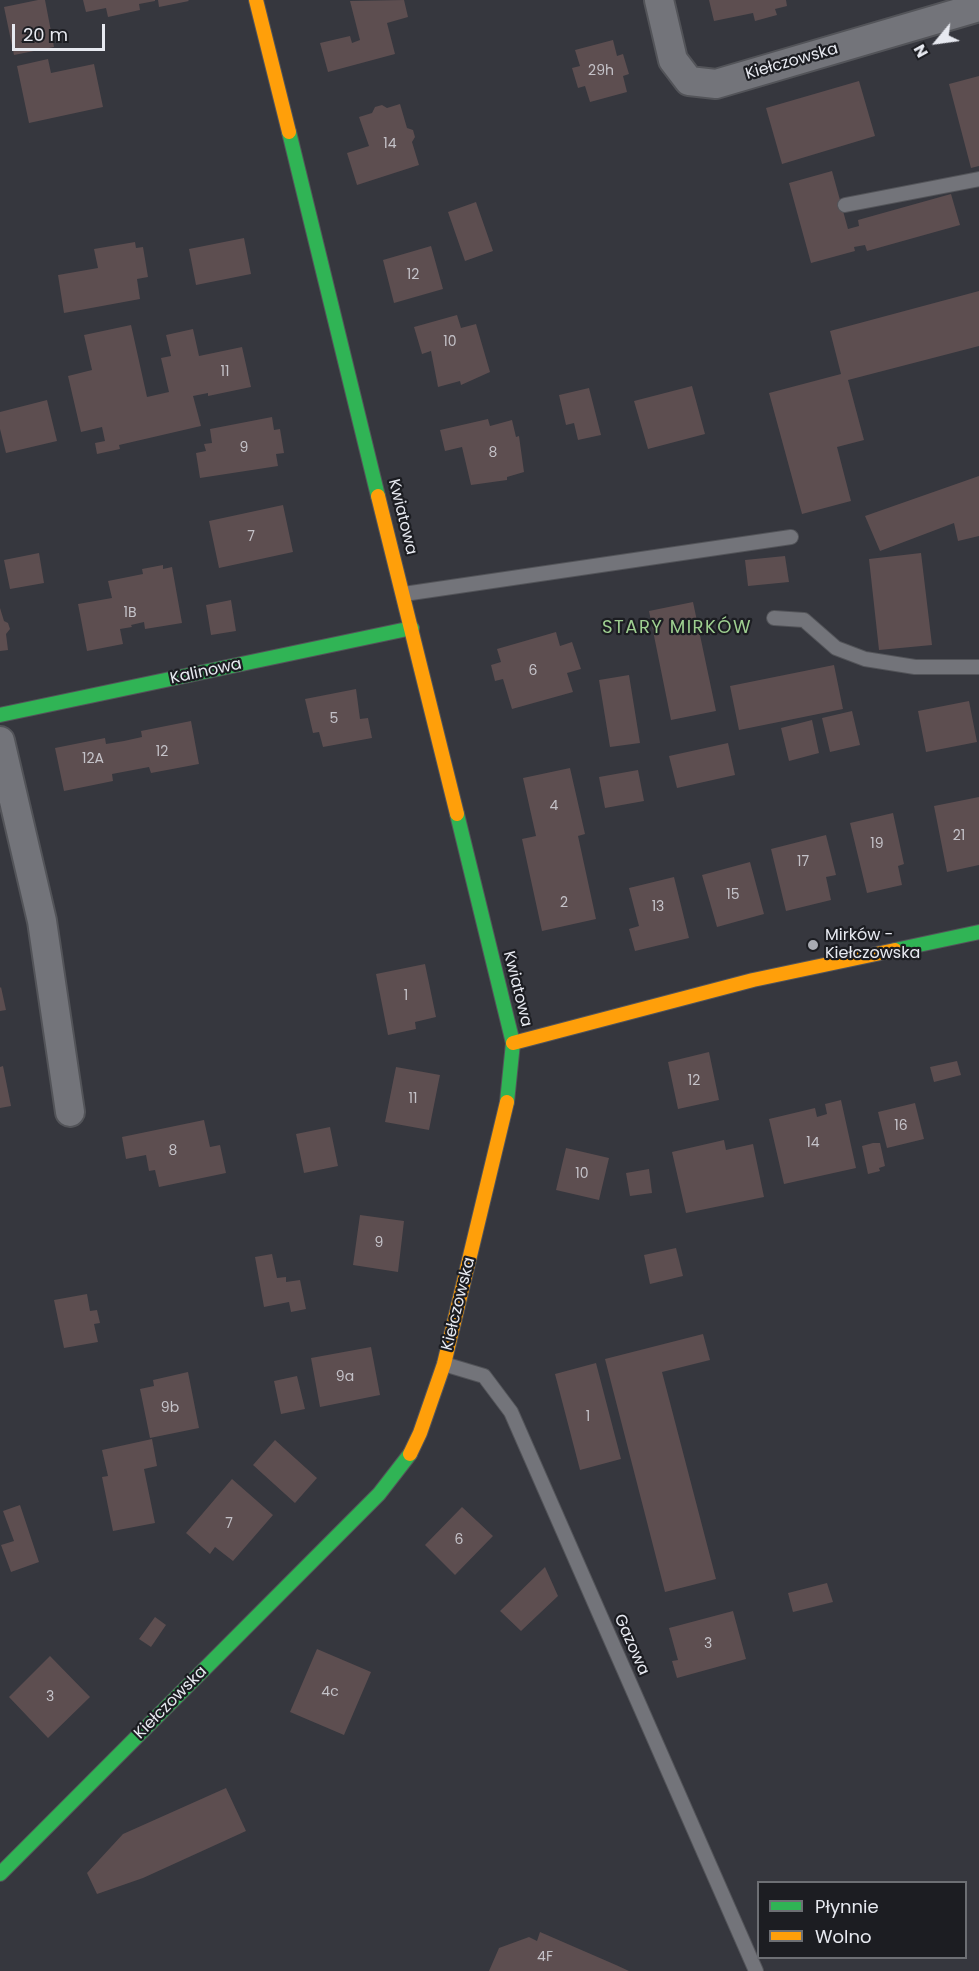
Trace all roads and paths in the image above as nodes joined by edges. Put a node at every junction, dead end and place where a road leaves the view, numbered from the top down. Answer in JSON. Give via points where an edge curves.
{"nodes":[{"id":1,"x":256,"y":0,"type":"edge"},
{"id":2,"x":658,"y":0,"type":"edge"},
{"id":3,"x":979,"y":7,"type":"edge"},
{"id":4,"x":979,"y":179,"type":"edge"},
{"id":5,"x":845,"y":205,"type":"dead end"},
{"id":6,"x":791,"y":537,"type":"dead end"},
{"id":7,"x":404,"y":594,"type":"junction"},
{"id":8,"x":774,"y":618,"type":"dead end"},
{"id":9,"x":412,"y":628,"type":"junction"},
{"id":10,"x":979,"y":667,"type":"edge"},
{"id":11,"x":0,"y":715,"type":"edge"},
{"id":12,"x":0,"y":741,"type":"edge"},
{"id":13,"x":979,"y":932,"type":"edge"},
{"id":14,"x":513,"y":1043,"type":"junction"},
{"id":15,"x":70,"y":1112,"type":"dead end"},
{"id":16,"x":444,"y":1364,"type":"junction"},
{"id":17,"x":0,"y":1874,"type":"edge"},
{"id":18,"x":756,"y":1971,"type":"edge"}],
"edges":[{"from":1,"to":7,"type":"street","name":"Kwiatowa"},
{"from":2,"to":3,"type":"street","name":"Kiełczowska","via":[[673,60],[689,81],[716,84]]},
{"from":4,"to":5,"type":"lane"},
{"from":6,"to":7,"type":"lane"},
{"from":7,"to":9,"type":"street","name":"Kwiatowa"},
{"from":8,"to":10,"type":"lane","via":[[804,620],[836,648],[865,659],[915,667]]},
{"from":9,"to":11,"type":"street","name":"Kalinowa"},
{"from":9,"to":14,"type":"street","name":"Kwiatowa"},
{"from":12,"to":15,"type":"street","via":[[42,921]]},
{"from":13,"to":14,"type":"street","via":[[753,980]]},
{"from":14,"to":16,"type":"street","name":"Kiełczowska","via":[[500,1132]]},
{"from":16,"to":17,"type":"street","name":"Kiełczowska","via":[[411,1452],[379,1494]]},
{"from":16,"to":18,"type":"lane","name":"Gazowa","via":[[484,1376],[511,1412]]}]}
